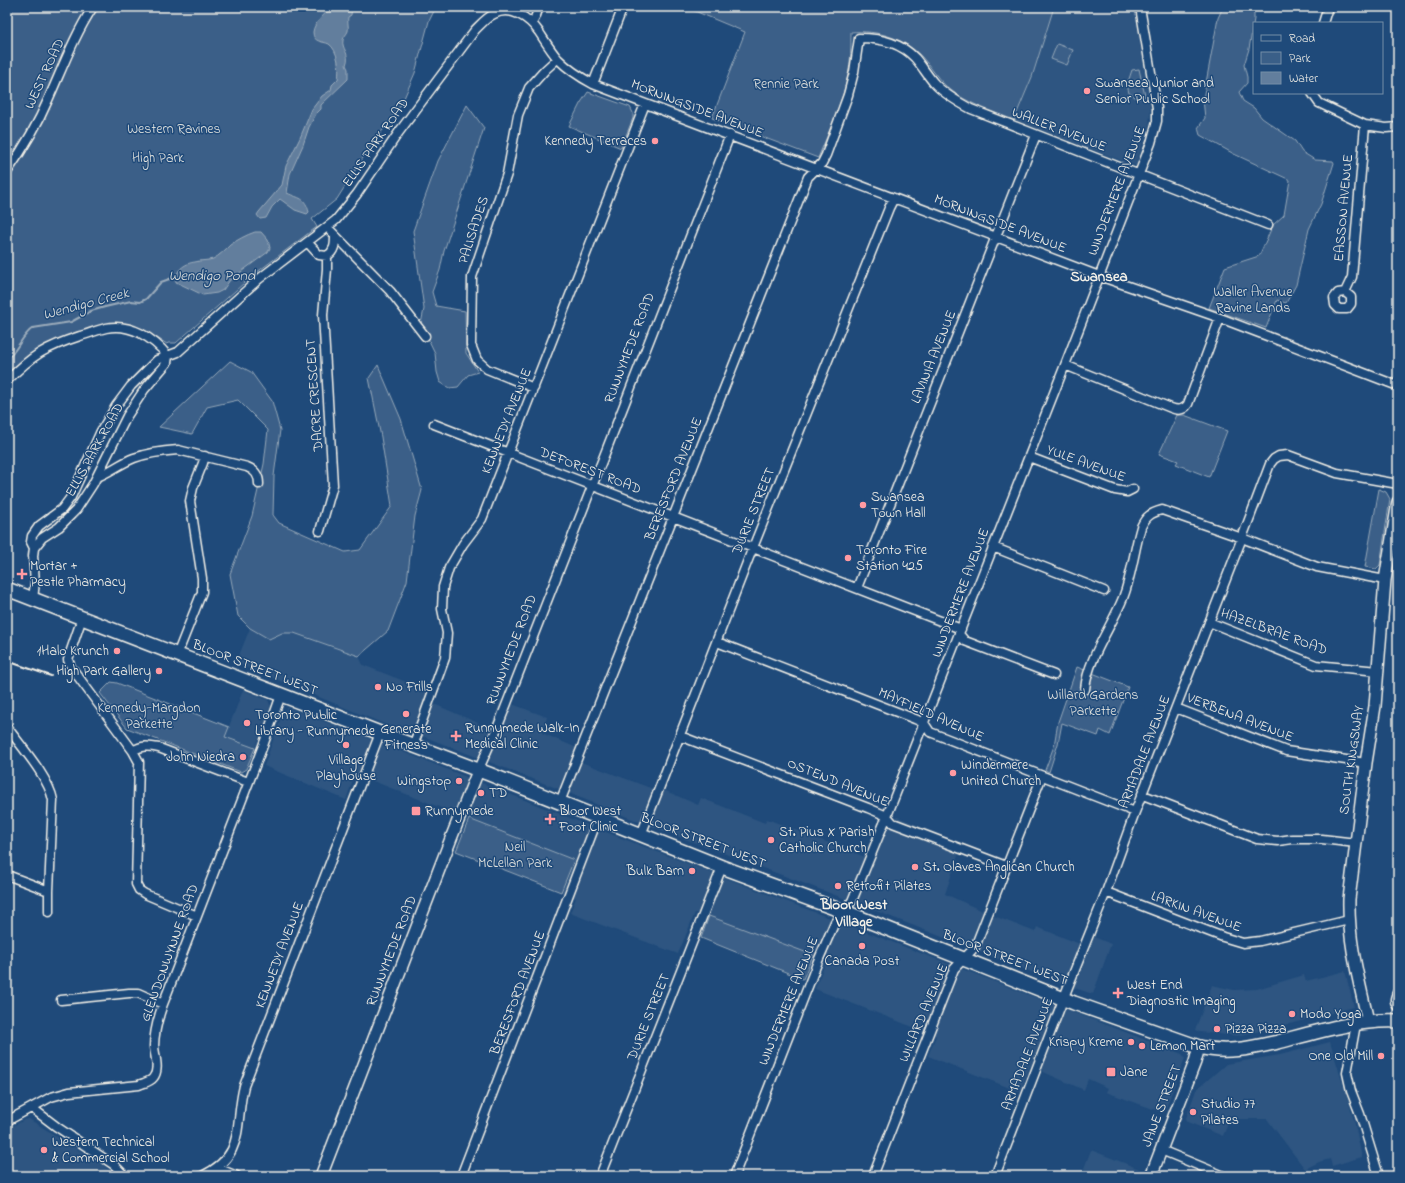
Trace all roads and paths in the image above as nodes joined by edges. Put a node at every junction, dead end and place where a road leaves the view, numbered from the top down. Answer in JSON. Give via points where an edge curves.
{"nodes":[{"id":1,"x":93,"y":7,"type":"edge"},
{"id":2,"x":539,"y":7,"type":"edge"},
{"id":3,"x":623,"y":7,"type":"edge"},
{"id":4,"x":1140,"y":7,"type":"edge"},
{"id":5,"x":1328,"y":7,"type":"edge"},
{"id":6,"x":1323,"y":22,"type":"edge"},
{"id":7,"x":532,"y":23,"type":"junction"},
{"id":8,"x":859,"y":38,"type":"joint"},
{"id":9,"x":557,"y":59,"type":"junction"},
{"id":10,"x":593,"y":84,"type":"junction"},
{"id":11,"x":1313,"y":94,"type":"edge"},
{"id":12,"x":645,"y":104,"type":"junction"},
{"id":13,"x":1365,"y":125,"type":"junction"},
{"id":14,"x":1398,"y":127,"type":"edge"},
{"id":15,"x":730,"y":135,"type":"junction"},
{"id":16,"x":1036,"y":135,"type":"junction"},
{"id":17,"x":816,"y":169,"type":"junction"},
{"id":18,"x":7,"y":172,"type":"edge"},
{"id":19,"x":1139,"y":174,"type":"junction"},
{"id":20,"x":894,"y":198,"type":"junction"},
{"id":21,"x":1268,"y":225,"type":"dead end"},
{"id":22,"x":328,"y":228,"type":"junction"},
{"id":23,"x":335,"y":236,"type":"junction"},
{"id":24,"x":996,"y":237,"type":"junction"},
{"id":25,"x":308,"y":243,"type":"junction"},
{"id":26,"x":327,"y":256,"type":"junction"},
{"id":27,"x":1099,"y":276,"type":"junction"},
{"id":28,"x":1345,"y":292,"type":"dead end"},
{"id":29,"x":1220,"y":318,"type":"junction"},
{"id":30,"x":425,"y":336,"type":"dead end"},
{"id":31,"x":168,"y":356,"type":"junction"},
{"id":32,"x":1065,"y":365,"type":"junction"},
{"id":33,"x":7,"y":381,"type":"edge"},
{"id":34,"x":1398,"y":386,"type":"edge"},
{"id":35,"x":534,"y":388,"type":"junction"},
{"id":36,"x":434,"y":424,"type":"dead end"},
{"id":37,"x":508,"y":453,"type":"junction"},
{"id":38,"x":205,"y":456,"type":"junction"},
{"id":39,"x":1029,"y":457,"type":"junction"},
{"id":40,"x":97,"y":477,"type":"junction"},
{"id":41,"x":259,"y":484,"type":"dead end"},
{"id":42,"x":1398,"y":484,"type":"edge"},
{"id":43,"x":592,"y":486,"type":"junction"},
{"id":44,"x":1133,"y":489,"type":"dead end"},
{"id":45,"x":1398,"y":502,"type":"edge"},
{"id":46,"x":673,"y":516,"type":"junction"},
{"id":47,"x":320,"y":531,"type":"dead end"},
{"id":48,"x":1242,"y":538,"type":"junction"},
{"id":49,"x":754,"y":547,"type":"junction"},
{"id":50,"x":993,"y":547,"type":"junction"},
{"id":51,"x":34,"y":548,"type":"junction"},
{"id":52,"x":1385,"y":580,"type":"junction"},
{"id":53,"x":857,"y":588,"type":"junction"},
{"id":54,"x":7,"y":589,"type":"edge"},
{"id":55,"x":1104,"y":591,"type":"dead end"},
{"id":56,"x":33,"y":599,"type":"junction"},
{"id":57,"x":82,"y":618,"type":"junction"},
{"id":58,"x":1209,"y":622,"type":"junction"},
{"id":59,"x":960,"y":632,"type":"junction"},
{"id":60,"x":717,"y":642,"type":"junction"},
{"id":61,"x":177,"y":655,"type":"junction"},
{"id":62,"x":1378,"y":671,"type":"junction"},
{"id":63,"x":1054,"y":675,"type":"dead end"},
{"id":64,"x":1085,"y":689,"type":"dead end"},
{"id":65,"x":281,"y":695,"type":"junction"},
{"id":66,"x":1176,"y":708,"type":"junction"},
{"id":67,"x":924,"y":724,"type":"junction"},
{"id":68,"x":7,"y":727,"type":"edge"},
{"id":69,"x":380,"y":733,"type":"junction"},
{"id":70,"x":680,"y":736,"type":"junction"},
{"id":71,"x":413,"y":746,"type":"junction"},
{"id":72,"x":133,"y":751,"type":"junction"},
{"id":73,"x":1366,"y":763,"type":"junction"},
{"id":74,"x":478,"y":771,"type":"junction"},
{"id":75,"x":1042,"y":776,"type":"junction"},
{"id":76,"x":248,"y":782,"type":"junction"},
{"id":77,"x":1143,"y":795,"type":"junction"},
{"id":78,"x":560,"y":802,"type":"junction"},
{"id":79,"x":1136,"y":812,"type":"junction"},
{"id":80,"x":887,"y":816,"type":"junction"},
{"id":81,"x":598,"y":818,"type":"junction"},
{"id":82,"x":642,"y":835,"type":"junction"},
{"id":83,"x":1356,"y":843,"type":"junction"},
{"id":84,"x":722,"y":866,"type":"junction"},
{"id":85,"x":1006,"y":866,"type":"junction"},
{"id":86,"x":7,"y":875,"type":"edge"},
{"id":87,"x":49,"y":891,"type":"junction"},
{"id":88,"x":1106,"y":892,"type":"junction"},
{"id":89,"x":49,"y":912,"type":"dead end"},
{"id":90,"x":843,"y":912,"type":"junction"},
{"id":91,"x":197,"y":916,"type":"junction"},
{"id":92,"x":1349,"y":920,"type":"junction"},
{"id":93,"x":962,"y":959,"type":"junction"},
{"id":94,"x":1398,"y":991,"type":"edge"},
{"id":95,"x":1064,"y":998,"type":"junction"},
{"id":96,"x":61,"y":1000,"type":"dead end"},
{"id":97,"x":163,"y":1004,"type":"junction"},
{"id":98,"x":1398,"y":1007,"type":"edge"},
{"id":99,"x":1398,"y":1021,"type":"edge"},
{"id":100,"x":1362,"y":1022,"type":"junction"},
{"id":101,"x":1199,"y":1047,"type":"junction"},
{"id":102,"x":32,"y":1108,"type":"junction"},
{"id":103,"x":7,"y":1121,"type":"edge"},
{"id":104,"x":1161,"y":1150,"type":"junction"},
{"id":105,"x":217,"y":1168,"type":"junction"},
{"id":106,"x":125,"y":1176,"type":"edge"},
{"id":107,"x":202,"y":1176,"type":"edge"},
{"id":108,"x":236,"y":1176,"type":"edge"},
{"id":109,"x":321,"y":1176,"type":"edge"},
{"id":110,"x":461,"y":1176,"type":"edge"},
{"id":111,"x":600,"y":1176,"type":"edge"},
{"id":112,"x":734,"y":1176,"type":"edge"},
{"id":113,"x":873,"y":1176,"type":"edge"},
{"id":114,"x":995,"y":1176,"type":"edge"},
{"id":115,"x":1151,"y":1176,"type":"edge"},
{"id":116,"x":1224,"y":1176,"type":"edge"},
{"id":117,"x":1379,"y":1176,"type":"edge"}],
"edges":[{"from":1,"to":18,"type":"street","name":"WEST ROAD","via":[[68,53],[38,121]]},
{"from":2,"to":7,"type":"street"},
{"from":3,"to":10,"type":"street"},
{"from":4,"to":19,"type":"street","name":"WINDERMERE AVENUE","via":[[1157,108],[1154,136]]},
{"from":5,"to":6,"type":"street"},
{"from":7,"to":9,"type":"street","name":"ELLIS PARK ROAD"},
{"from":7,"to":22,"type":"street","name":"ELLIS PARK ROAD","via":[[515,13],[504,11],[494,14],[475,30],[399,132],[357,194]]},
{"from":8,"to":16,"type":"street","name":"WALLER AVENUE","via":[[883,40],[899,46],[914,58],[933,82],[950,97],[986,116]]},
{"from":8,"to":17,"type":"street","name":"BERESFORD AVENUE","via":[[848,95],[826,155]]},
{"from":9,"to":10,"type":"street","name":"ELLIS PARK ROAD","via":[[574,74]]},
{"from":9,"to":35,"type":"street","name":"PALISADES","via":[[529,88],[518,115],[507,174],[472,277],[471,345],[477,360],[487,369]]},
{"from":10,"to":12,"type":"street","name":"MORNINGSIDE AVENUE"},
{"from":11,"to":13,"type":"street","via":[[1319,102]]},
{"from":12,"to":15,"type":"street","name":"MORNINGSIDE AVENUE"},
{"from":12,"to":35,"type":"street","name":"KENNEDY AVENUE"},
{"from":13,"to":14,"type":"street"},
{"from":13,"to":28,"type":"street","name":"EASSON AVENUE","via":[[1352,277]]},
{"from":15,"to":17,"type":"street","name":"MORNINGSIDE AVENUE"},
{"from":15,"to":43,"type":"street","name":"RUNNYMEDE ROAD"},
{"from":16,"to":19,"type":"street","name":"WALLER AVENUE"},
{"from":16,"to":24,"type":"street","name":"LAVINIA AVENUE"},
{"from":17,"to":20,"type":"street","name":"MORNINGSIDE AVENUE"},
{"from":17,"to":46,"type":"street","name":"BERESFORD AVENUE","via":[[808,177]]},
{"from":19,"to":21,"type":"street","name":"WALLER AVENUE"},
{"from":19,"to":27,"type":"street","name":"WINDERMERE AVENUE"},
{"from":20,"to":24,"type":"street","name":"MORNINGSIDE AVENUE"},
{"from":20,"to":49,"type":"street","name":"DURIE STREET"},
{"from":22,"to":23,"type":"street"},
{"from":22,"to":25,"type":"street","name":"ELLIS PARK ROAD"},
{"from":23,"to":26,"type":"street","name":"DACRE CRESCENT","via":[[334,248]]},
{"from":23,"to":30,"type":"street","via":[[390,291]]},
{"from":24,"to":27,"type":"street","name":"MORNINGSIDE AVENUE"},
{"from":24,"to":53,"type":"street","name":"LAVINIA AVENUE"},
{"from":25,"to":26,"type":"street","via":[[319,255]]},
{"from":25,"to":31,"type":"street","name":"ELLIS PARK ROAD","via":[[259,279],[178,352]]},
{"from":26,"to":47,"type":"street","name":"DACRE CRESCENT","via":[[323,315],[333,485]]},
{"from":27,"to":29,"type":"street","name":"MORNINGSIDE AVENUE"},
{"from":27,"to":32,"type":"street","name":"WINDERMERE AVENUE"},
{"from":29,"to":32,"type":"street","via":[[1188,404],[1183,409],[1171,408]]},
{"from":29,"to":34,"type":"street","name":"MORNINGSIDE AVENUE"},
{"from":31,"to":33,"type":"street","via":[[161,347],[137,331],[106,328],[61,342],[42,351]]},
{"from":31,"to":40,"type":"street","name":"ELLIS PARK ROAD","via":[[167,363],[144,390],[128,416]]},
{"from":31,"to":51,"type":"street","name":"ELLIS PARK ROAD","via":[[157,360],[131,386],[109,416],[65,506],[35,532],[31,542]]},
{"from":32,"to":39,"type":"street","name":"WINDERMERE AVENUE"},
{"from":35,"to":37,"type":"street","name":"KENNEDY AVENUE"},
{"from":36,"to":37,"type":"street","name":"DEFOREST ROAD"},
{"from":37,"to":43,"type":"street","name":"DEFOREST ROAD"},
{"from":37,"to":71,"type":"street","name":"KENNEDY AVENUE","via":[[482,518],[449,568],[442,598],[447,633],[445,658]]},
{"from":38,"to":40,"type":"street","via":[[167,450],[134,458]]},
{"from":38,"to":41,"type":"street","via":[[251,469],[259,478]]},
{"from":38,"to":61,"type":"street","via":[[190,500],[202,592]]},
{"from":39,"to":44,"type":"street","name":"YULE AVENUE","via":[[1115,490],[1127,492]]},
{"from":39,"to":50,"type":"street","name":"WINDERMERE AVENUE"},
{"from":40,"to":51,"type":"street","name":"ELLIS PARK ROAD","via":[[76,510],[59,527],[42,538]]},
{"from":42,"to":48,"type":"street","name":"ARMADALE AVENUE","via":[[1337,473],[1291,456],[1281,456],[1270,464]]},
{"from":43,"to":46,"type":"street","name":"DEFOREST ROAD"},
{"from":43,"to":74,"type":"street","name":"RUNNYMEDE ROAD"},
{"from":45,"to":52,"type":"street","name":"SOUTH KINGSWAY"},
{"from":46,"to":49,"type":"street","name":"DEFOREST ROAD"},
{"from":46,"to":78,"type":"street","name":"BERESFORD AVENUE"},
{"from":48,"to":52,"type":"street","via":[[1317,567]]},
{"from":48,"to":58,"type":"street","name":"ARMADALE AVENUE"},
{"from":48,"to":64,"type":"street","via":[[1162,510],[1149,515],[1142,526],[1123,598],[1087,674]]},
{"from":49,"to":53,"type":"street","name":"DEFOREST ROAD"},
{"from":49,"to":60,"type":"street","name":"DURIE STREET"},
{"from":50,"to":55,"type":"street"},
{"from":50,"to":59,"type":"street","name":"WINDERMERE AVENUE"},
{"from":51,"to":56,"type":"street","name":"ELLIS PARK ROAD"},
{"from":52,"to":62,"type":"street","name":"SOUTH KINGSWAY"},
{"from":53,"to":59,"type":"street","name":"DEFOREST ROAD"},
{"from":54,"to":56,"type":"main road","name":"BLOOR STREET WEST"},
{"from":56,"to":57,"type":"main road","name":"BLOOR STREET WEST"},
{"from":57,"to":61,"type":"main road","name":"BLOOR STREET WEST"},
{"from":57,"to":72,"type":"street","via":[[68,660]]},
{"from":58,"to":62,"type":"street","name":"HAZELBRAE ROAD","via":[[1316,665]]},
{"from":58,"to":66,"type":"street","name":"ARMADALE AVENUE"},
{"from":59,"to":63,"type":"street","name":"DEFOREST ROAD","via":[[964,641]]},
{"from":59,"to":67,"type":"street","name":"WINDERMERE AVENUE"},
{"from":60,"to":67,"type":"street","name":"MAYFIELD AVENUE"},
{"from":60,"to":70,"type":"street","name":"DURIE STREET"},
{"from":61,"to":65,"type":"main road","name":"BLOOR STREET WEST"},
{"from":62,"to":73,"type":"street","name":"SOUTH KINGSWAY"},
{"from":65,"to":69,"type":"main road","name":"BLOOR STREET WEST"},
{"from":65,"to":76,"type":"street","name":"GLENDONWYNNE ROAD"},
{"from":66,"to":73,"type":"street","name":"VERBENA AVENUE","via":[[1286,751]]},
{"from":66,"to":77,"type":"street","name":"ARMADALE AVENUE"},
{"from":67,"to":75,"type":"street","name":"MAYFIELD AVENUE","via":[[930,732]]},
{"from":67,"to":80,"type":"street","name":"WINDERMERE AVENUE"},
{"from":68,"to":87,"type":"street","via":[[45,779],[52,793]]},
{"from":69,"to":71,"type":"main road","name":"BLOOR STREET WEST"},
{"from":69,"to":105,"type":"street","name":"KENNEDY AVENUE","via":[[244,1086],[235,1142],[226,1160]]},
{"from":70,"to":80,"type":"street","name":"OSTEND AVENUE"},
{"from":70,"to":82,"type":"street","name":"DURIE STREET"},
{"from":71,"to":74,"type":"main road","name":"BLOOR STREET WEST"},
{"from":72,"to":76,"type":"street","via":[[148,746],[159,748]]},
{"from":72,"to":91,"type":"street","via":[[139,762],[136,884],[145,894]]},
{"from":73,"to":83,"type":"street","name":"SOUTH KINGSWAY"},
{"from":74,"to":78,"type":"main road","name":"BLOOR STREET WEST"},
{"from":74,"to":109,"type":"street","name":"RUNNYMEDE ROAD"},
{"from":75,"to":79,"type":"street","name":"MAYFIELD AVENUE"},
{"from":75,"to":85,"type":"street","name":"WILLARD AVENUE"},
{"from":76,"to":91,"type":"street","name":"GLENDONWYNNE ROAD"},
{"from":77,"to":79,"type":"street","name":"ARMADALE AVENUE"},
{"from":77,"to":83,"type":"street","via":[[1257,839],[1322,839]]},
{"from":78,"to":81,"type":"main road","name":"BLOOR STREET WEST"},
{"from":79,"to":88,"type":"street","name":"ARMADALE AVENUE"},
{"from":80,"to":85,"type":"street","name":"OSTEND AVENUE","via":[[893,823]]},
{"from":80,"to":90,"type":"street","name":"WINDERMERE AVENUE","via":[[852,901]]},
{"from":81,"to":82,"type":"main road","name":"BLOOR STREET WEST"},
{"from":81,"to":110,"type":"street","name":"BERESFORD AVENUE"},
{"from":82,"to":84,"type":"main road","name":"BLOOR STREET WEST"},
{"from":83,"to":92,"type":"street","name":"SOUTH KINGSWAY"},
{"from":84,"to":90,"type":"main road","name":"BLOOR STREET WEST"},
{"from":84,"to":111,"type":"street","name":"DURIE STREET"},
{"from":85,"to":93,"type":"street","name":"WILLARD AVENUE","via":[[974,950]]},
{"from":86,"to":87,"type":"street"},
{"from":87,"to":89,"type":"street"},
{"from":88,"to":92,"type":"street","name":"LARKIN AVENUE","via":[[1243,943],[1260,942]]},
{"from":88,"to":95,"type":"street","name":"ARMADALE AVENUE"},
{"from":90,"to":93,"type":"main road","name":"BLOOR STREET WEST"},
{"from":90,"to":112,"type":"street","name":"WINDERMERE AVENUE","via":[[835,922],[817,964]]},
{"from":91,"to":97,"type":"street","name":"GLENDONWYNNE ROAD"},
{"from":92,"to":100,"type":"street","name":"SOUTH KINGSWAY"},
{"from":93,"to":95,"type":"main road","name":"BLOOR STREET WEST"},
{"from":93,"to":113,"type":"street","name":"WILLARD AVENUE","via":[[953,972]]},
{"from":94,"to":98,"type":"street","via":[[1394,1000]]},
{"from":95,"to":101,"type":"main road","name":"BLOOR STREET WEST"},
{"from":95,"to":114,"type":"street","name":"ARMADALE AVENUE"},
{"from":96,"to":97,"type":"street","via":[[138,993]]},
{"from":97,"to":102,"type":"street","name":"GLENDONWYNNE ROAD","via":[[156,1024],[156,1072],[148,1082],[69,1092],[51,1097]]},
{"from":99,"to":100,"type":"main road","name":"BLOOR STREET WEST"},
{"from":100,"to":101,"type":"main road","name":"BLOOR STREET WEST","via":[[1246,1049],[1219,1051]]},
{"from":100,"to":117,"type":"street","via":[[1347,1073]]},
{"from":101,"to":104,"type":"street","name":"JANE STREET"},
{"from":102,"to":103,"type":"street","name":"GLENDONWYNNE ROAD"},
{"from":102,"to":106,"type":"street","via":[[114,1165]]},
{"from":104,"to":115,"type":"street","name":"JANE STREET"},
{"from":104,"to":116,"type":"street"},
{"from":105,"to":107,"type":"street","name":"KENNEDY AVENUE"},
{"from":105,"to":108,"type":"street"}]}
